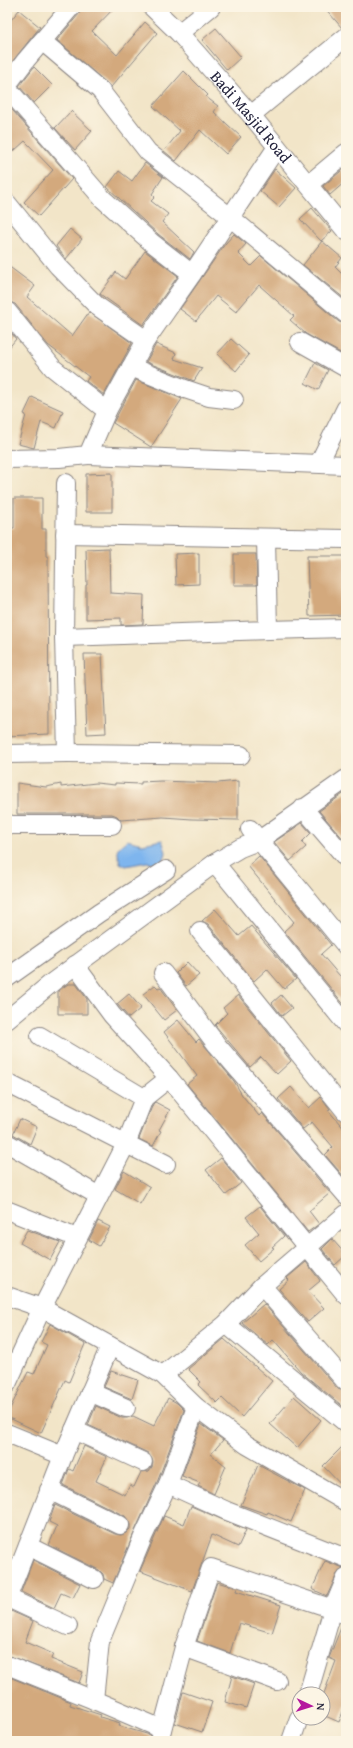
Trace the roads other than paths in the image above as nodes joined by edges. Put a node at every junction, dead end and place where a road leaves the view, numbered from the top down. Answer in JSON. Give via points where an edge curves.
{"nodes":[{"id":1,"x":71,"y":7,"type":"edge"},
{"id":2,"x":152,"y":7,"type":"edge"},
{"id":3,"x":211,"y":7,"type":"edge"},
{"id":4,"x":179,"y":33,"type":"junction"},
{"id":5,"x":346,"y":37,"type":"edge"},
{"id":6,"x":42,"y":41,"type":"junction"},
{"id":7,"x":7,"y":86,"type":"edge"},
{"id":8,"x":251,"y":115,"type":"junction"},
{"id":9,"x":277,"y":147,"type":"junction"},
{"id":10,"x":346,"y":153,"type":"edge"},
{"id":11,"x":309,"y":184,"type":"junction"},
{"id":12,"x":7,"y":203,"type":"edge"},
{"id":13,"x":230,"y":217,"type":"junction"},
{"id":14,"x":346,"y":230,"type":"edge"},
{"id":15,"x":192,"y":274,"type":"junction"},
{"id":16,"x":7,"y":311,"type":"edge"},
{"id":17,"x":346,"y":314,"type":"edge"},
{"id":18,"x":146,"y":340,"type":"junction"},
{"id":19,"x":300,"y":342,"type":"dead end"},
{"id":20,"x":131,"y":367,"type":"junction"},
{"id":21,"x":346,"y":368,"type":"edge"},
{"id":22,"x":234,"y":400,"type":"dead end"},
{"id":23,"x":346,"y":408,"type":"edge"},
{"id":24,"x":107,"y":410,"type":"junction"},
{"id":25,"x":88,"y":455,"type":"junction"},
{"id":26,"x":7,"y":459,"type":"edge"},
{"id":27,"x":319,"y":463,"type":"junction"},
{"id":28,"x":346,"y":465,"type":"edge"},
{"id":29,"x":66,"y":483,"type":"dead end"},
{"id":30,"x":65,"y":534,"type":"junction"},
{"id":31,"x":266,"y":538,"type":"junction"},
{"id":32,"x":346,"y":538,"type":"edge"},
{"id":33,"x":346,"y":628,"type":"edge"},
{"id":34,"x":268,"y":630,"type":"junction"},
{"id":35,"x":64,"y":637,"type":"junction"},
{"id":36,"x":67,"y":753,"type":"junction"},
{"id":37,"x":7,"y":754,"type":"edge"},
{"id":38,"x":241,"y":755,"type":"dead end"},
{"id":39,"x":346,"y":779,"type":"edge"},
{"id":40,"x":304,"y":808,"type":"junction"},
{"id":41,"x":7,"y":823,"type":"edge"},
{"id":42,"x":112,"y":825,"type":"dead end"},
{"id":43,"x":255,"y":836,"type":"junction"},
{"id":44,"x":346,"y":858,"type":"edge"},
{"id":45,"x":215,"y":863,"type":"junction"},
{"id":46,"x":166,"y":870,"type":"dead end"},
{"id":47,"x":200,"y":931,"type":"dead end"},
{"id":48,"x":346,"y":946,"type":"edge"},
{"id":49,"x":75,"y":965,"type":"junction"},
{"id":50,"x":163,"y":973,"type":"dead end"},
{"id":51,"x":7,"y":978,"type":"edge"},
{"id":52,"x":7,"y":1020,"type":"edge"},
{"id":53,"x":346,"y":1024,"type":"edge"},
{"id":54,"x":40,"y":1036,"type":"dead end"},
{"id":55,"x":169,"y":1078,"type":"junction"},
{"id":56,"x":7,"y":1083,"type":"edge"},
{"id":57,"x":144,"y":1098,"type":"junction"},
{"id":58,"x":346,"y":1112,"type":"edge"},
{"id":59,"x":7,"y":1143,"type":"edge"},
{"id":60,"x":126,"y":1144,"type":"junction"},
{"id":61,"x":166,"y":1164,"type":"dead end"},
{"id":62,"x":346,"y":1195,"type":"edge"},
{"id":63,"x":99,"y":1196,"type":"junction"},
{"id":64,"x":9,"y":1211,"type":"dead end"},
{"id":65,"x":346,"y":1214,"type":"edge"},
{"id":66,"x":77,"y":1238,"type":"junction"},
{"id":67,"x":307,"y":1247,"type":"junction"},
{"id":68,"x":262,"y":1286,"type":"junction"},
{"id":69,"x":346,"y":1295,"type":"edge"},
{"id":70,"x":7,"y":1296,"type":"edge"},
{"id":71,"x":42,"y":1308,"type":"junction"},
{"id":72,"x":226,"y":1324,"type":"junction"},
{"id":73,"x":110,"y":1346,"type":"junction"},
{"id":74,"x":163,"y":1375,"type":"junction"},
{"id":75,"x":346,"y":1382,"type":"edge"},
{"id":76,"x":7,"y":1384,"type":"edge"},
{"id":77,"x":90,"y":1392,"type":"junction"},
{"id":78,"x":196,"y":1407,"type":"junction"},
{"id":79,"x":126,"y":1408,"type":"dead end"},
{"id":80,"x":346,"y":1423,"type":"edge"},
{"id":81,"x":74,"y":1430,"type":"junction"},
{"id":82,"x":7,"y":1433,"type":"edge"},
{"id":83,"x":63,"y":1456,"type":"junction"},
{"id":84,"x":143,"y":1462,"type":"dead end"},
{"id":85,"x":168,"y":1484,"type":"junction"},
{"id":86,"x":49,"y":1490,"type":"junction"},
{"id":87,"x":346,"y":1502,"type":"edge"},
{"id":88,"x":120,"y":1525,"type":"dead end"},
{"id":89,"x":28,"y":1546,"type":"junction"},
{"id":90,"x":346,"y":1558,"type":"edge"},
{"id":91,"x":346,"y":1578,"type":"edge"},
{"id":92,"x":94,"y":1579,"type":"dead end"},
{"id":93,"x":7,"y":1598,"type":"edge"},
{"id":94,"x":339,"y":1612,"type":"edge"},
{"id":95,"x":68,"y":1626,"type":"dead end"},
{"id":96,"x":184,"y":1647,"type":"junction"},
{"id":97,"x":7,"y":1665,"type":"edge"},
{"id":98,"x":277,"y":1681,"type":"dead end"},
{"id":99,"x":311,"y":1686,"type":"edge"},
{"id":100,"x":94,"y":1700,"type":"junction"},
{"id":101,"x":296,"y":1726,"type":"edge"},
{"id":102,"x":160,"y":1735,"type":"edge"},
{"id":103,"x":291,"y":1741,"type":"edge"}],
"edges":[{"from":1,"to":6,"type":"street"},
{"from":2,"to":4,"type":"street","name":"Badi Masjid Road"},
{"from":3,"to":4,"type":"street"},
{"from":4,"to":8,"type":"street","name":"Badi Masjid Road"},
{"from":5,"to":8,"type":"street"},
{"from":6,"to":7,"type":"street"},
{"from":6,"to":13,"type":"street","via":[[100,90],[148,152]]},
{"from":7,"to":15,"type":"street","via":[[103,199]]},
{"from":8,"to":9,"type":"street","name":"Badi Masjid Road"},
{"from":9,"to":11,"type":"street","name":"Badi Masjid Road"},
{"from":9,"to":13,"type":"street"},
{"from":10,"to":11,"type":"street"},
{"from":11,"to":14,"type":"street","name":"Badi Masjid Road"},
{"from":12,"to":18,"type":"street","via":[[58,266],[97,306]]},
{"from":13,"to":15,"type":"street"},
{"from":13,"to":17,"type":"street"},
{"from":15,"to":18,"type":"street"},
{"from":16,"to":24,"type":"street","via":[[53,368]]},
{"from":18,"to":20,"type":"street"},
{"from":19,"to":21,"type":"street"},
{"from":20,"to":22,"type":"street","via":[[185,389],[210,397]]},
{"from":20,"to":24,"type":"street"},
{"from":23,"to":27,"type":"street"},
{"from":24,"to":25,"type":"street"},
{"from":25,"to":26,"type":"street"},
{"from":25,"to":27,"type":"street"},
{"from":27,"to":28,"type":"street"},
{"from":29,"to":30,"type":"street"},
{"from":30,"to":31,"type":"street"},
{"from":30,"to":35,"type":"street"},
{"from":31,"to":32,"type":"street"},
{"from":31,"to":34,"type":"street"},
{"from":33,"to":34,"type":"street"},
{"from":34,"to":35,"type":"street"},
{"from":35,"to":36,"type":"street"},
{"from":36,"to":37,"type":"street"},
{"from":36,"to":38,"type":"street"},
{"from":39,"to":40,"type":"street"},
{"from":40,"to":43,"type":"street"},
{"from":40,"to":44,"type":"street"},
{"from":41,"to":42,"type":"street"},
{"from":43,"to":45,"type":"street"},
{"from":43,"to":48,"type":"street"},
{"from":45,"to":49,"type":"street"},
{"from":45,"to":53,"type":"street"},
{"from":46,"to":51,"type":"street","via":[[99,913]]},
{"from":47,"to":58,"type":"street"},
{"from":49,"to":52,"type":"street"},
{"from":49,"to":55,"type":"street","via":[[112,1014]]},
{"from":50,"to":62,"type":"street","via":[[217,1045]]},
{"from":54,"to":57,"type":"street"},
{"from":55,"to":57,"type":"street"},
{"from":55,"to":67,"type":"street"},
{"from":56,"to":60,"type":"street"},
{"from":57,"to":60,"type":"street"},
{"from":59,"to":63,"type":"street"},
{"from":60,"to":61,"type":"street"},
{"from":60,"to":63,"type":"street"},
{"from":63,"to":66,"type":"street"},
{"from":64,"to":66,"type":"street"},
{"from":65,"to":67,"type":"street"},
{"from":66,"to":71,"type":"street"},
{"from":67,"to":68,"type":"street"},
{"from":67,"to":69,"type":"street"},
{"from":68,"to":72,"type":"street"},
{"from":68,"to":75,"type":"street"},
{"from":70,"to":71,"type":"street"},
{"from":71,"to":73,"type":"street"},
{"from":71,"to":76,"type":"street"},
{"from":72,"to":74,"type":"street"},
{"from":72,"to":80,"type":"street"},
{"from":73,"to":74,"type":"street"},
{"from":73,"to":77,"type":"street"},
{"from":74,"to":78,"type":"street"},
{"from":77,"to":79,"type":"street"},
{"from":77,"to":81,"type":"street"},
{"from":78,"to":85,"type":"street"},
{"from":78,"to":87,"type":"street","via":[[247,1445]]},
{"from":81,"to":83,"type":"street"},
{"from":81,"to":84,"type":"street"},
{"from":82,"to":83,"type":"street"},
{"from":83,"to":86,"type":"street"},
{"from":85,"to":90,"type":"street","via":[[227,1511]]},
{"from":85,"to":100,"type":"street","via":[[100,1641]]},
{"from":86,"to":88,"type":"street"},
{"from":86,"to":89,"type":"street"},
{"from":89,"to":92,"type":"street"},
{"from":89,"to":93,"type":"street"},
{"from":91,"to":94,"type":"street"},
{"from":93,"to":95,"type":"street"},
{"from":94,"to":96,"type":"street","via":[[211,1568]]},
{"from":94,"to":99,"type":"street"},
{"from":96,"to":98,"type":"street"},
{"from":96,"to":102,"type":"street"},
{"from":97,"to":100,"type":"street"},
{"from":100,"to":102,"type":"street"},
{"from":101,"to":103,"type":"street"}]}
